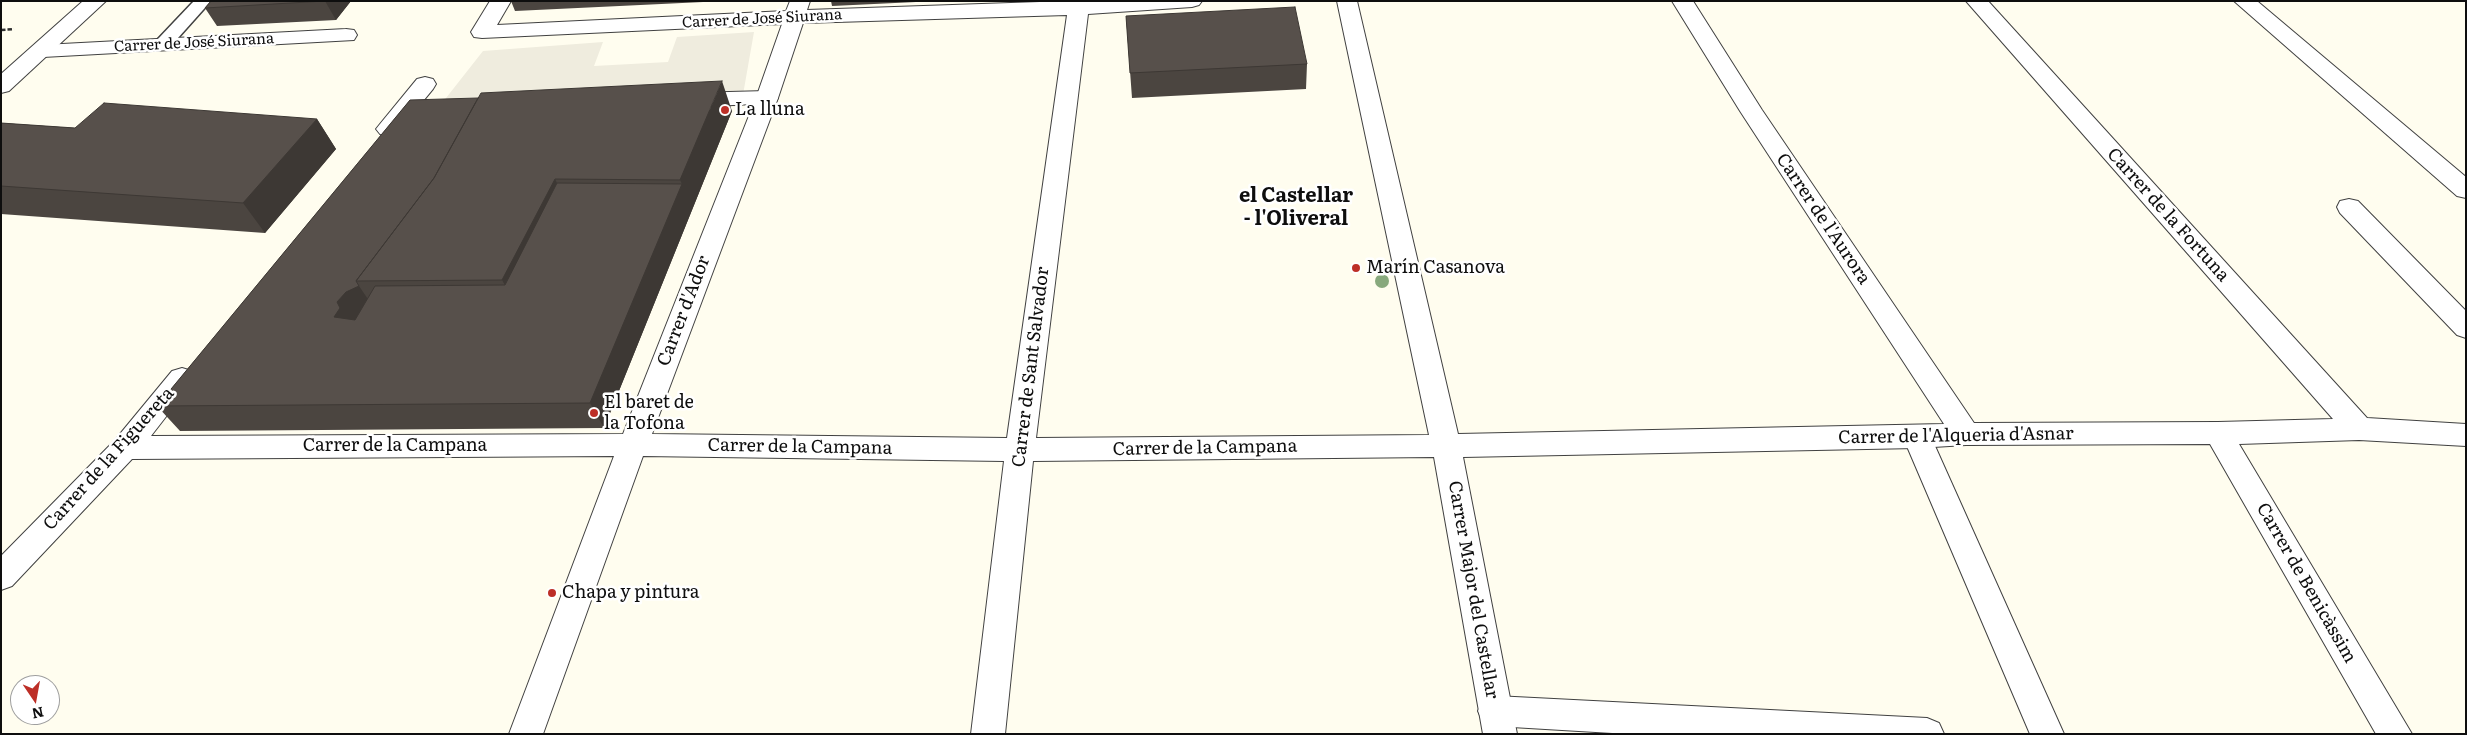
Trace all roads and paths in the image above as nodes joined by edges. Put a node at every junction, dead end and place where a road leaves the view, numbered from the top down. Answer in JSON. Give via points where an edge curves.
{"nodes":[{"id":1,"x":96,"y":1,"type":"edge"},
{"id":2,"x":203,"y":1,"type":"edge"},
{"id":3,"x":500,"y":1,"type":"edge"},
{"id":4,"x":1192,"y":1,"type":"edge"},
{"id":5,"x":1347,"y":1,"type":"edge"},
{"id":6,"x":1682,"y":1,"type":"edge"},
{"id":7,"x":1976,"y":1,"type":"edge"},
{"id":8,"x":2244,"y":1,"type":"edge"},
{"id":9,"x":1079,"y":5,"type":"edge"},
{"id":10,"x":797,"y":9,"type":"edge"},
{"id":11,"x":346,"y":35,"type":"dead end"},
{"id":12,"x":163,"y":44,"type":"junction"},
{"id":13,"x":43,"y":51,"type":"junction"},
{"id":14,"x":424,"y":84,"type":"dead end"},
{"id":15,"x":1,"y":86,"type":"edge"},
{"id":16,"x":767,"y":98,"type":"junction"},
{"id":17,"x":666,"y":102,"type":"edge"},
{"id":18,"x":427,"y":111,"type":"edge"},
{"id":19,"x":402,"y":113,"type":"junction"},
{"id":20,"x":370,"y":151,"type":"edge"},
{"id":21,"x":2466,"y":190,"type":"edge"},
{"id":22,"x":2349,"y":206,"type":"dead end"},
{"id":23,"x":2466,"y":328,"type":"edge"},
{"id":24,"x":200,"y":356,"type":"edge"},
{"id":25,"x":2359,"y":430,"type":"junction"},
{"id":26,"x":2218,"y":433,"type":"junction"},
{"id":27,"x":1966,"y":434,"type":"junction"},
{"id":28,"x":2466,"y":435,"type":"edge"},
{"id":29,"x":1917,"y":437,"type":"junction"},
{"id":30,"x":633,"y":445,"type":"junction"},
{"id":31,"x":1446,"y":446,"type":"junction"},
{"id":32,"x":124,"y":448,"type":"junction"},
{"id":33,"x":1020,"y":450,"type":"junction"},
{"id":34,"x":1,"y":577,"type":"edge"},
{"id":35,"x":1497,"y":722,"type":"edge"},
{"id":36,"x":526,"y":734,"type":"edge"},
{"id":37,"x":988,"y":734,"type":"edge"},
{"id":38,"x":1924,"y":734,"type":"edge"},
{"id":39,"x":2047,"y":734,"type":"edge"},
{"id":40,"x":2395,"y":734,"type":"edge"}],
"edges":[{"from":1,"to":13,"type":"street"},
{"from":2,"to":12,"type":"lane"},
{"from":3,"to":10,"type":"street","name":"Carrer de José Siurana","via":[[482,32]]},
{"from":4,"to":9,"type":"street","name":"Carrer de José Siurana"},
{"from":5,"to":31,"type":"street","name":"Carrer Major del Castellar"},
{"from":6,"to":27,"type":"street","name":"Carrer de l'Aurora","via":[[1751,111]]},
{"from":7,"to":25,"type":"street","name":"Carrer de la Fortuna"},
{"from":8,"to":21,"type":"street"},
{"from":9,"to":10,"type":"street","name":"Carrer de José Siurana"},
{"from":9,"to":33,"type":"street","name":"Carrer de Sant Salvador"},
{"from":10,"to":16,"type":"street","name":"Carrer d'Ador"},
{"from":11,"to":12,"type":"street","name":"Carrer de José Siurana"},
{"from":12,"to":13,"type":"street","name":"Carrer de José Siurana"},
{"from":13,"to":15,"type":"street"},
{"from":14,"to":19,"type":"street"},
{"from":16,"to":17,"type":"street"},
{"from":16,"to":30,"type":"street","name":"Carrer d'Ador"},
{"from":18,"to":19,"type":"street"},
{"from":19,"to":20,"type":"street"},
{"from":22,"to":23,"type":"street"},
{"from":24,"to":32,"type":"street","name":"Carrer de la Figuereta"},
{"from":25,"to":26,"type":"street","name":"Carrer de l'Alqueria d'Asnar"},
{"from":25,"to":28,"type":"street","name":"Carrer de l'Alqueria d'Asnar"},
{"from":26,"to":27,"type":"street","name":"Carrer de l'Alqueria d'Asnar"},
{"from":26,"to":40,"type":"street","name":"Carrer de Benicàssim"},
{"from":27,"to":29,"type":"street","name":"Carrer de l'Alqueria d'Asnar"},
{"from":29,"to":31,"type":"street","name":"Carrer de l'Alqueria d'Asnar"},
{"from":29,"to":39,"type":"street"},
{"from":30,"to":32,"type":"street","name":"Carrer de la Campana"},
{"from":30,"to":33,"type":"street","name":"Carrer de la Campana"},
{"from":30,"to":36,"type":"street","name":"Carrer d'Ador"},
{"from":31,"to":33,"type":"street","name":"Carrer de la Campana"},
{"from":31,"to":35,"type":"street","name":"Carrer Major del Castellar"},
{"from":32,"to":34,"type":"street","name":"Carrer de la Figuereta"},
{"from":33,"to":37,"type":"street","name":"Carrer de Sant Salvador"},
{"from":35,"to":38,"type":"street"}]}
